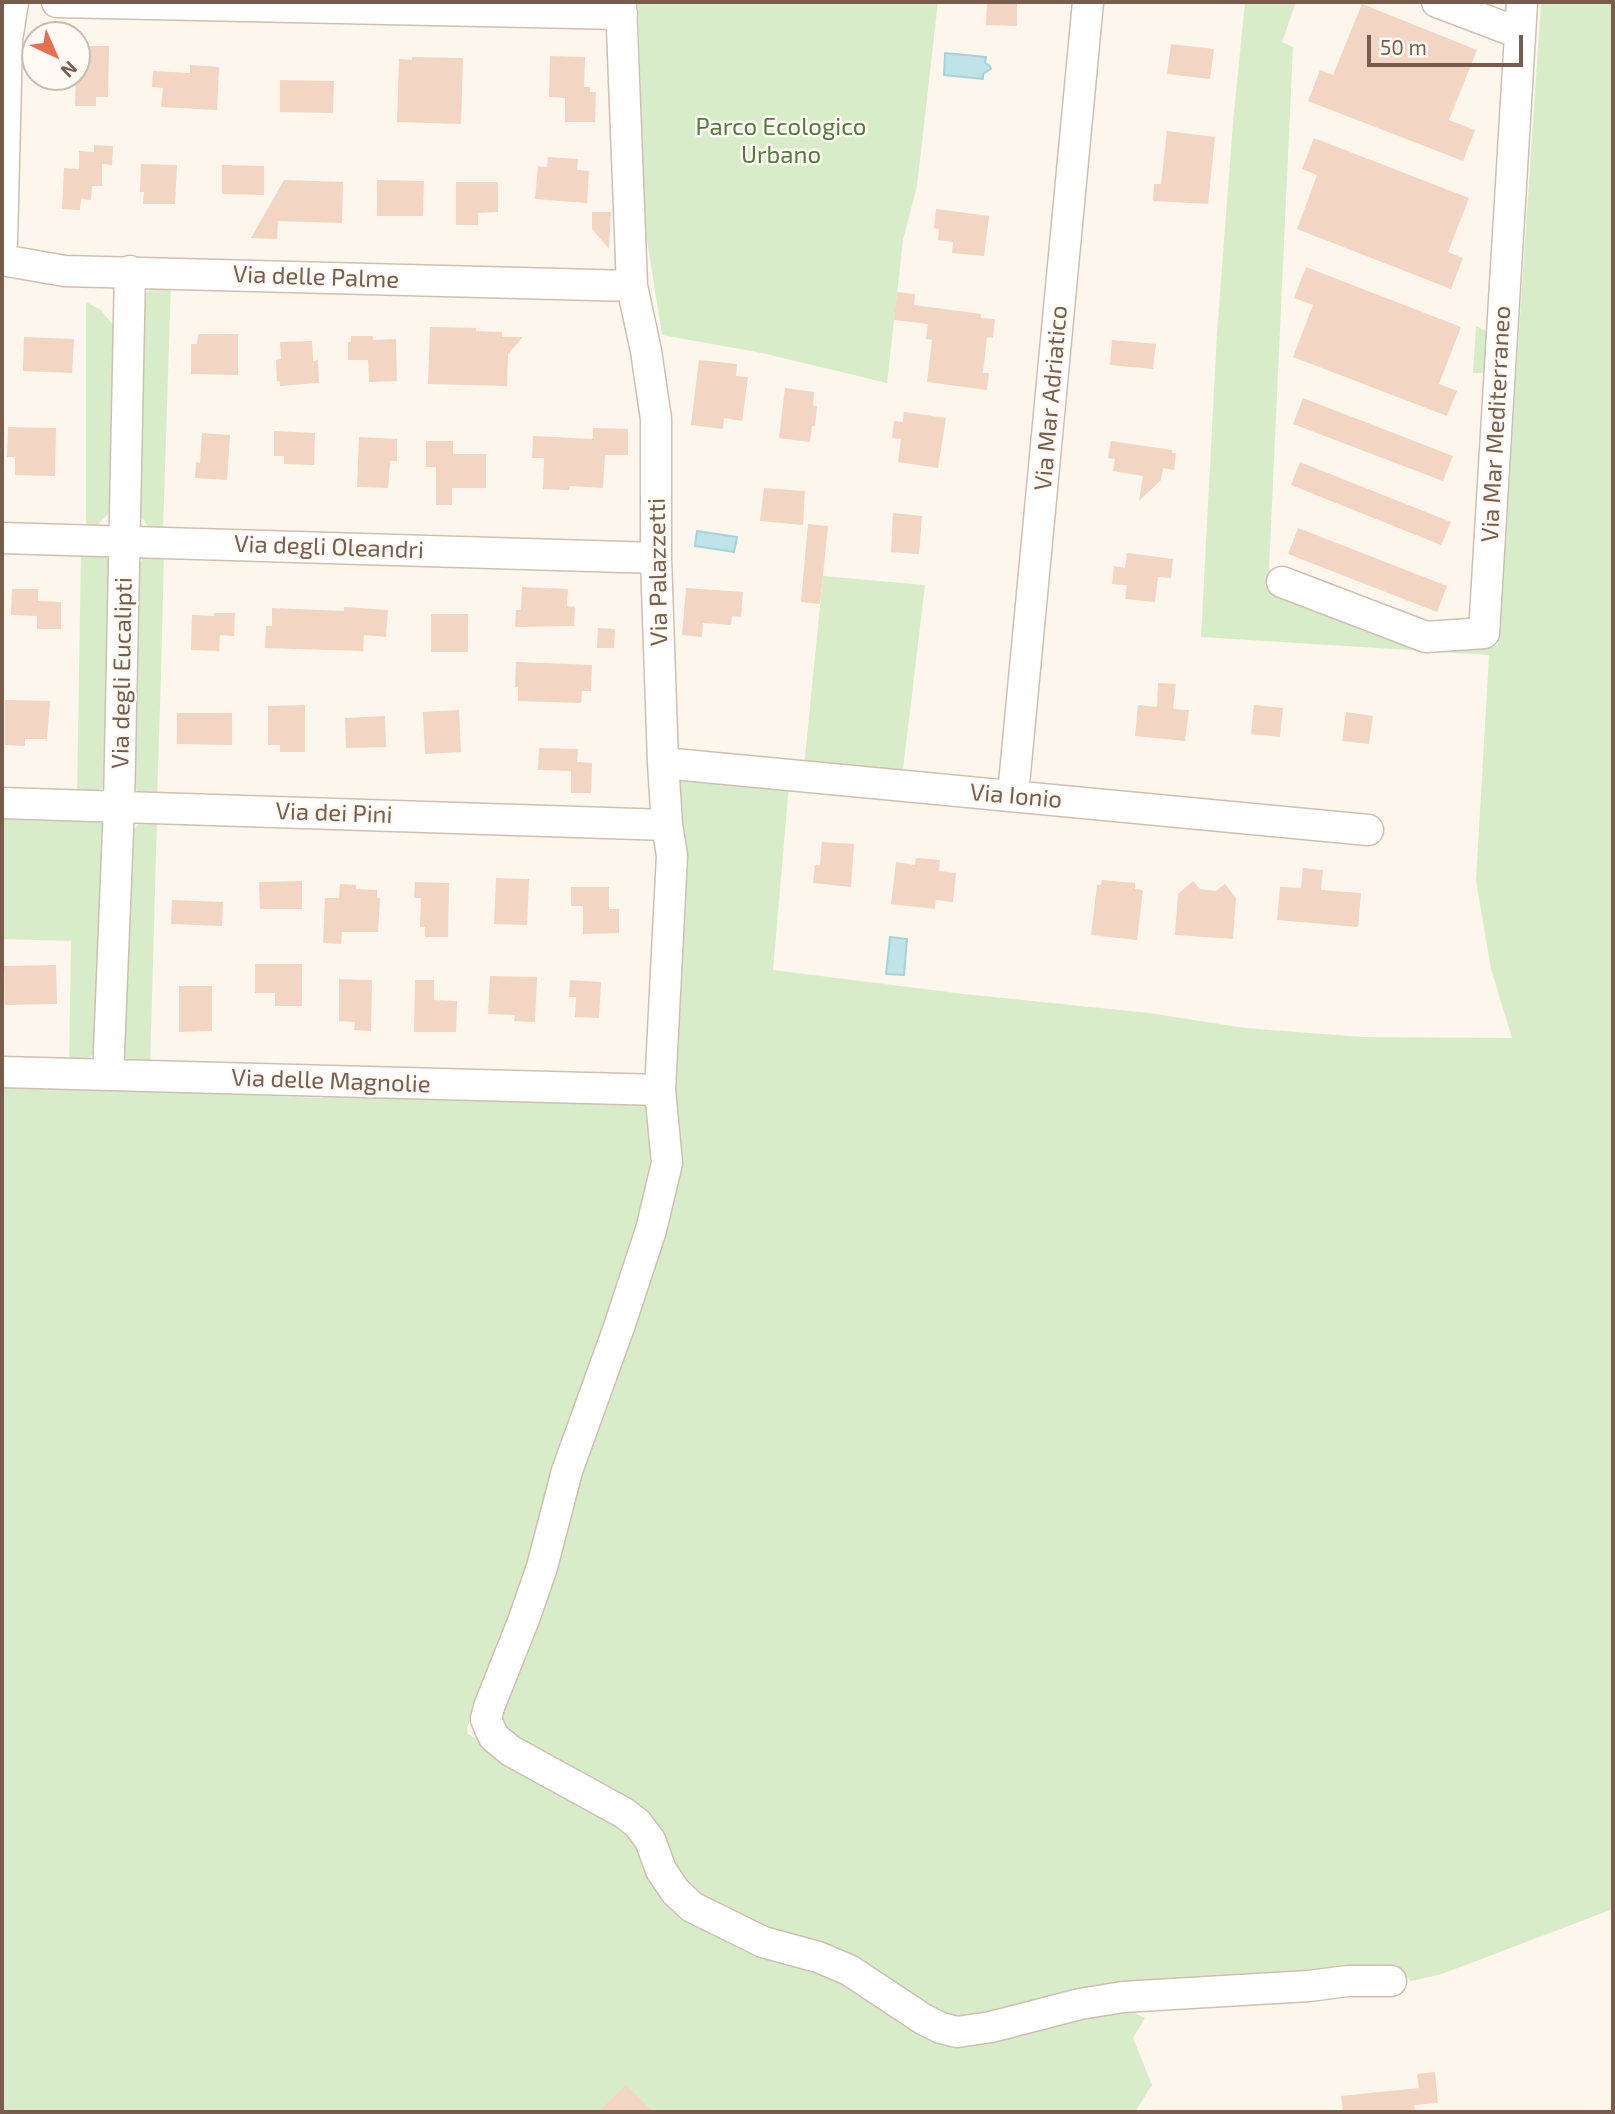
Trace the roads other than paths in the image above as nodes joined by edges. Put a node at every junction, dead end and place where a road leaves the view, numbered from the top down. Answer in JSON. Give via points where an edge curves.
{"nodes":[{"id":1,"x":13,"y":2,"type":"edge"},
{"id":2,"x":57,"y":2,"type":"edge"},
{"id":3,"x":1088,"y":2,"type":"edge"},
{"id":4,"x":1437,"y":2,"type":"edge"},
{"id":5,"x":1522,"y":2,"type":"edge"},
{"id":6,"x":622,"y":8,"type":"edge"},
{"id":7,"x":1519,"y":33,"type":"junction"},
{"id":8,"x":2,"y":243,"type":"edge"},
{"id":9,"x":2,"y":260,"type":"edge"},
{"id":10,"x":130,"y":271,"type":"junction"},
{"id":11,"x":632,"y":286,"type":"junction"},
{"id":12,"x":2,"y":538,"type":"edge"},
{"id":13,"x":125,"y":540,"type":"junction"},
{"id":14,"x":656,"y":558,"type":"junction"},
{"id":15,"x":1282,"y":582,"type":"dead end"},
{"id":16,"x":663,"y":763,"type":"junction"},
{"id":17,"x":1013,"y":795,"type":"junction"},
{"id":18,"x":2,"y":803,"type":"edge"},
{"id":19,"x":119,"y":806,"type":"junction"},
{"id":20,"x":667,"y":825,"type":"junction"},
{"id":21,"x":1368,"y":830,"type":"dead end"},
{"id":22,"x":2,"y":1072,"type":"edge"},
{"id":23,"x":108,"y":1075,"type":"junction"},
{"id":24,"x":660,"y":1090,"type":"junction"},
{"id":25,"x":1391,"y":1981,"type":"dead end"}],
"edges":[{"from":1,"to":8,"type":"street","via":[[7,40]]},
{"from":2,"to":6,"type":"street"},
{"from":3,"to":17,"type":"street","name":"Via Mar Adriatico"},
{"from":4,"to":7,"type":"street"},
{"from":5,"to":7,"type":"street","name":"Via Mar Mediterraneo"},
{"from":6,"to":11,"type":"street","name":"Via Palazzetti"},
{"from":7,"to":15,"type":"street","name":"Via Mar Mediterraneo","via":[[1484,633],[1426,637]]},
{"from":9,"to":10,"type":"street","name":"Via delle Palme","via":[[65,271]]},
{"from":10,"to":11,"type":"street","name":"Via delle Palme"},
{"from":10,"to":13,"type":"street","name":"Via degli Eucalipti"},
{"from":11,"to":14,"type":"street","name":"Via Palazzetti","via":[[656,419]]},
{"from":12,"to":13,"type":"street","name":"Via degli Oleandri"},
{"from":13,"to":14,"type":"street","name":"Via degli Oleandri"},
{"from":13,"to":19,"type":"street","name":"Via degli Eucalipti"},
{"from":14,"to":16,"type":"street","name":"Via Palazzetti"},
{"from":16,"to":17,"type":"street","name":"Via Ionio"},
{"from":16,"to":20,"type":"street","name":"Via Palazzetti"},
{"from":17,"to":21,"type":"street","name":"Via Ionio"},
{"from":18,"to":19,"type":"street","name":"Via dei Pini"},
{"from":19,"to":20,"type":"street","name":"Via dei Pini"},
{"from":19,"to":23,"type":"street","name":"Via degli Eucalipti"},
{"from":20,"to":24,"type":"street","name":"Via Palazzetti","via":[[672,855]]},
{"from":22,"to":23,"type":"street","name":"Via delle Magnolie"},
{"from":23,"to":24,"type":"street","name":"Via delle Magnolie"},
{"from":24,"to":25,"type":"street","name":"Via Palazzetti","via":[[667,1163],[651,1230],[567,1471],[538,1580],[489,1707],[486,1719],[494,1737],[637,1823],[650,1840],[661,1870],[692,1907],[763,1942],[849,1970],[941,2028],[957,2032],[991,2027],[1123,1997]]}]}
